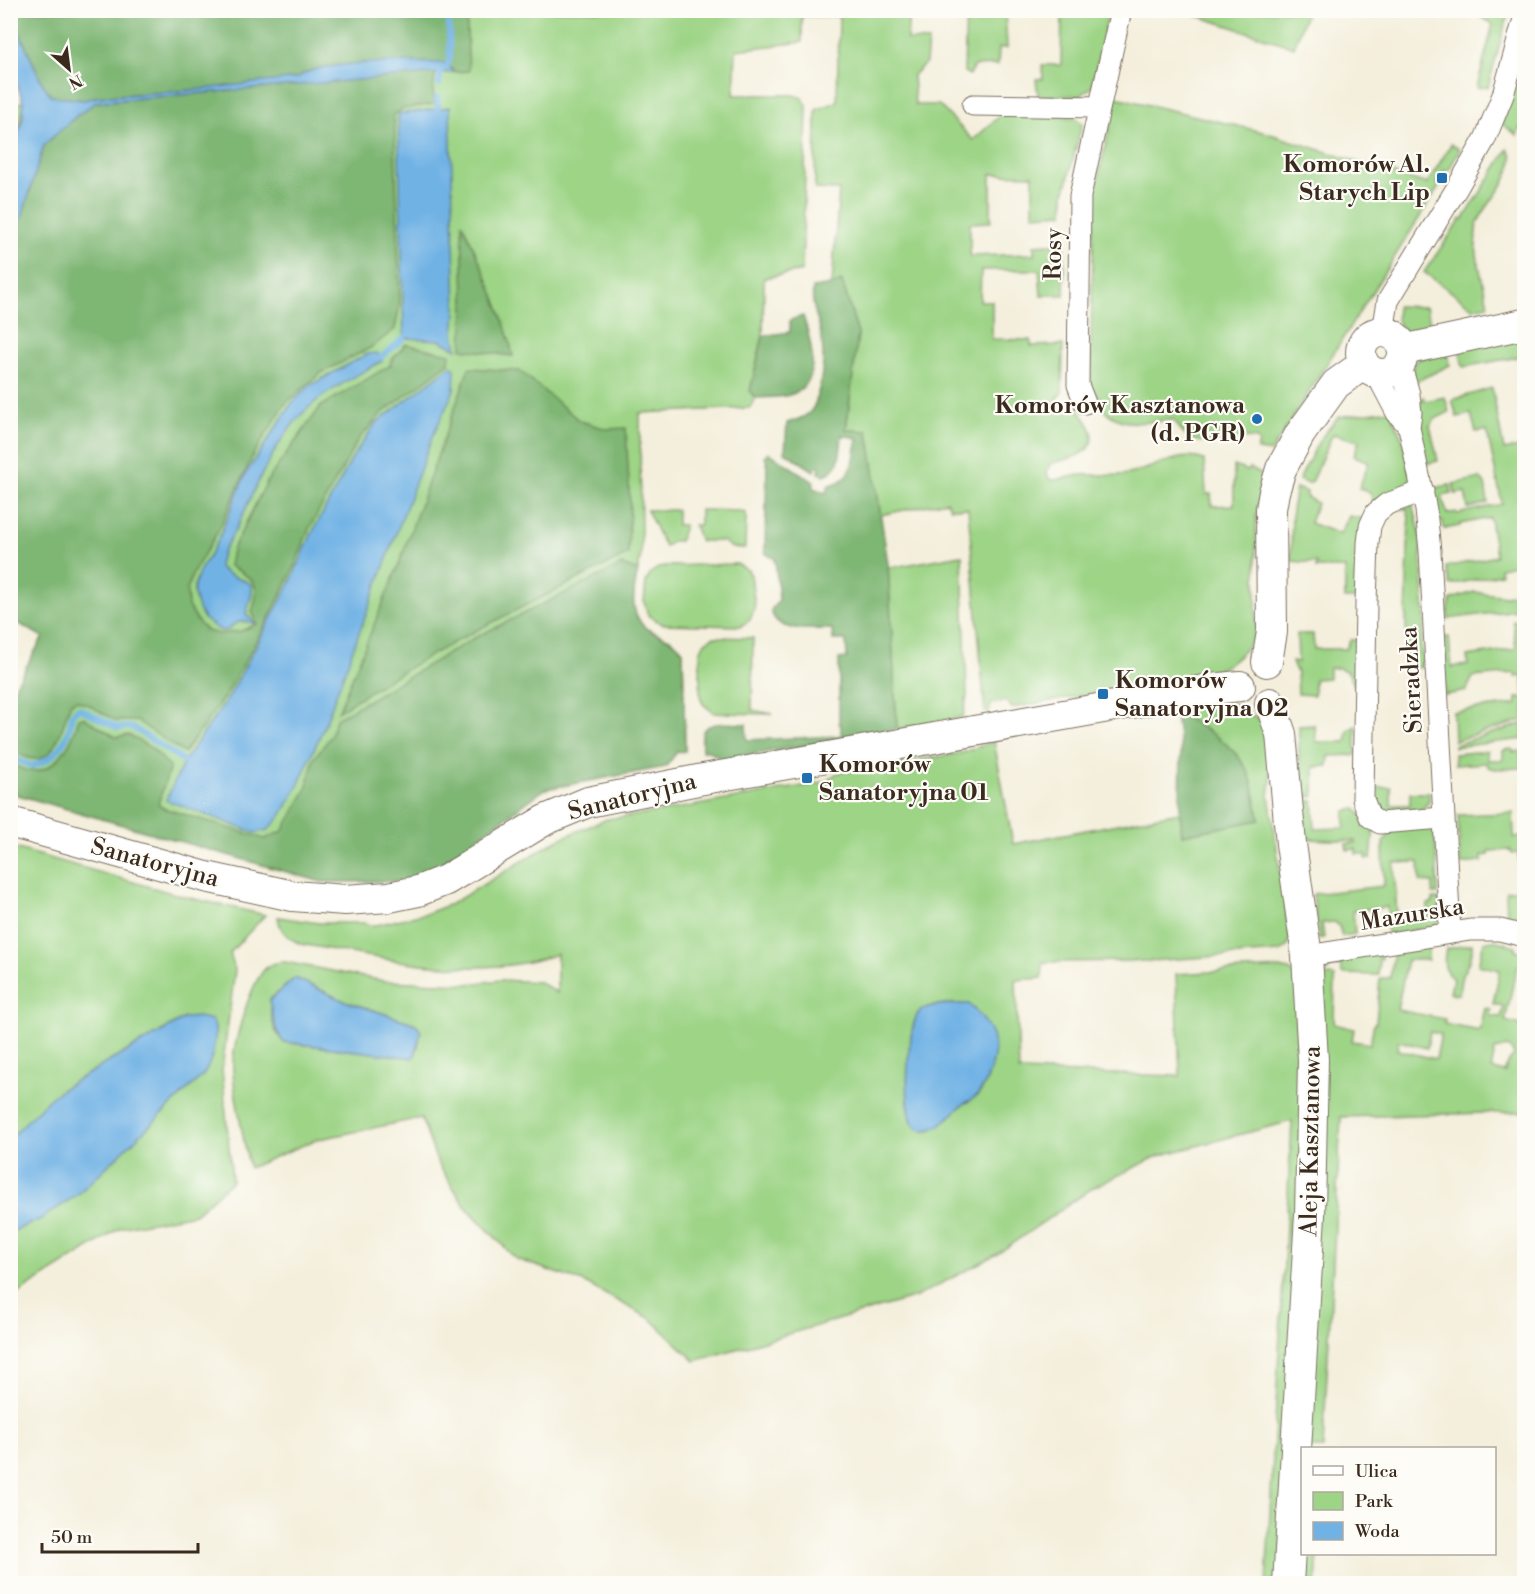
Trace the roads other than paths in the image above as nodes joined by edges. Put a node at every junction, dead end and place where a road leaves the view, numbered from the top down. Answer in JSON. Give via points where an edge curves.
{"nodes":[{"id":1,"x":1121,"y":10,"type":"edge"},
{"id":2,"x":1524,"y":19,"type":"edge"},
{"id":3,"x":973,"y":105,"type":"dead end"},
{"id":4,"x":1099,"y":107,"type":"junction"},
{"id":5,"x":1524,"y":324,"type":"edge"},
{"id":6,"x":1385,"y":356,"type":"junction"},
{"id":7,"x":1085,"y":403,"type":"dead end"},
{"id":8,"x":1423,"y":491,"type":"junction"},
{"id":9,"x":1267,"y":662,"type":"junction"},
{"id":10,"x":1240,"y":686,"type":"junction"},
{"id":11,"x":1270,"y":703,"type":"junction"},
{"id":12,"x":1443,"y":818,"type":"junction"},
{"id":13,"x":10,"y":822,"type":"edge"},
{"id":14,"x":1450,"y":933,"type":"junction"},
{"id":15,"x":1524,"y":936,"type":"edge"},
{"id":16,"x":1306,"y":956,"type":"junction"},
{"id":17,"x":1288,"y":1584,"type":"edge"}],
"edges":[{"from":1,"to":4,"type":"street","name":"Rosy"},
{"from":2,"to":6,"type":"street","via":[[1503,95],[1485,138],[1388,301]]},
{"from":3,"to":4,"type":"street"},
{"from":4,"to":7,"type":"street","name":"Rosy","via":[[1080,196],[1078,385]]},
{"from":5,"to":6,"type":"street"},
{"from":6,"to":8,"type":"street","name":"Sieradzka","via":[[1397,413],[1409,428]]},
{"from":6,"to":9,"type":"street","via":[[1336,384],[1300,434],[1281,469],[1271,509],[1272,632]]},
{"from":8,"to":12,"type":"street","name":"Sieradzka","via":[[1430,552]]},
{"from":8,"to":12,"type":"street","via":[[1387,504],[1376,513],[1370,526],[1364,799],[1370,817],[1380,823]]},
{"from":9,"to":10,"type":"street","via":[[1250,664],[1240,677]]},
{"from":9,"to":11,"type":"street","via":[[1278,669],[1283,681],[1280,694]]},
{"from":10,"to":11,"type":"street","via":[[1251,702]]},
{"from":10,"to":13,"type":"street","name":"Sanatoryjna","via":[[588,802],[545,820],[446,880],[389,897],[328,899],[285,894],[206,877]]},
{"from":11,"to":16,"type":"street","name":"Aleja Kasztanowa","via":[[1281,734]]},
{"from":12,"to":14,"type":"street","name":"Sieradzka"},
{"from":14,"to":15,"type":"street","name":"Mazurska","via":[[1484,929]]},
{"from":14,"to":16,"type":"street","name":"Mazurska"},
{"from":16,"to":17,"type":"street","name":"Aleja Kasztanowa","via":[[1313,1129]]}]}
